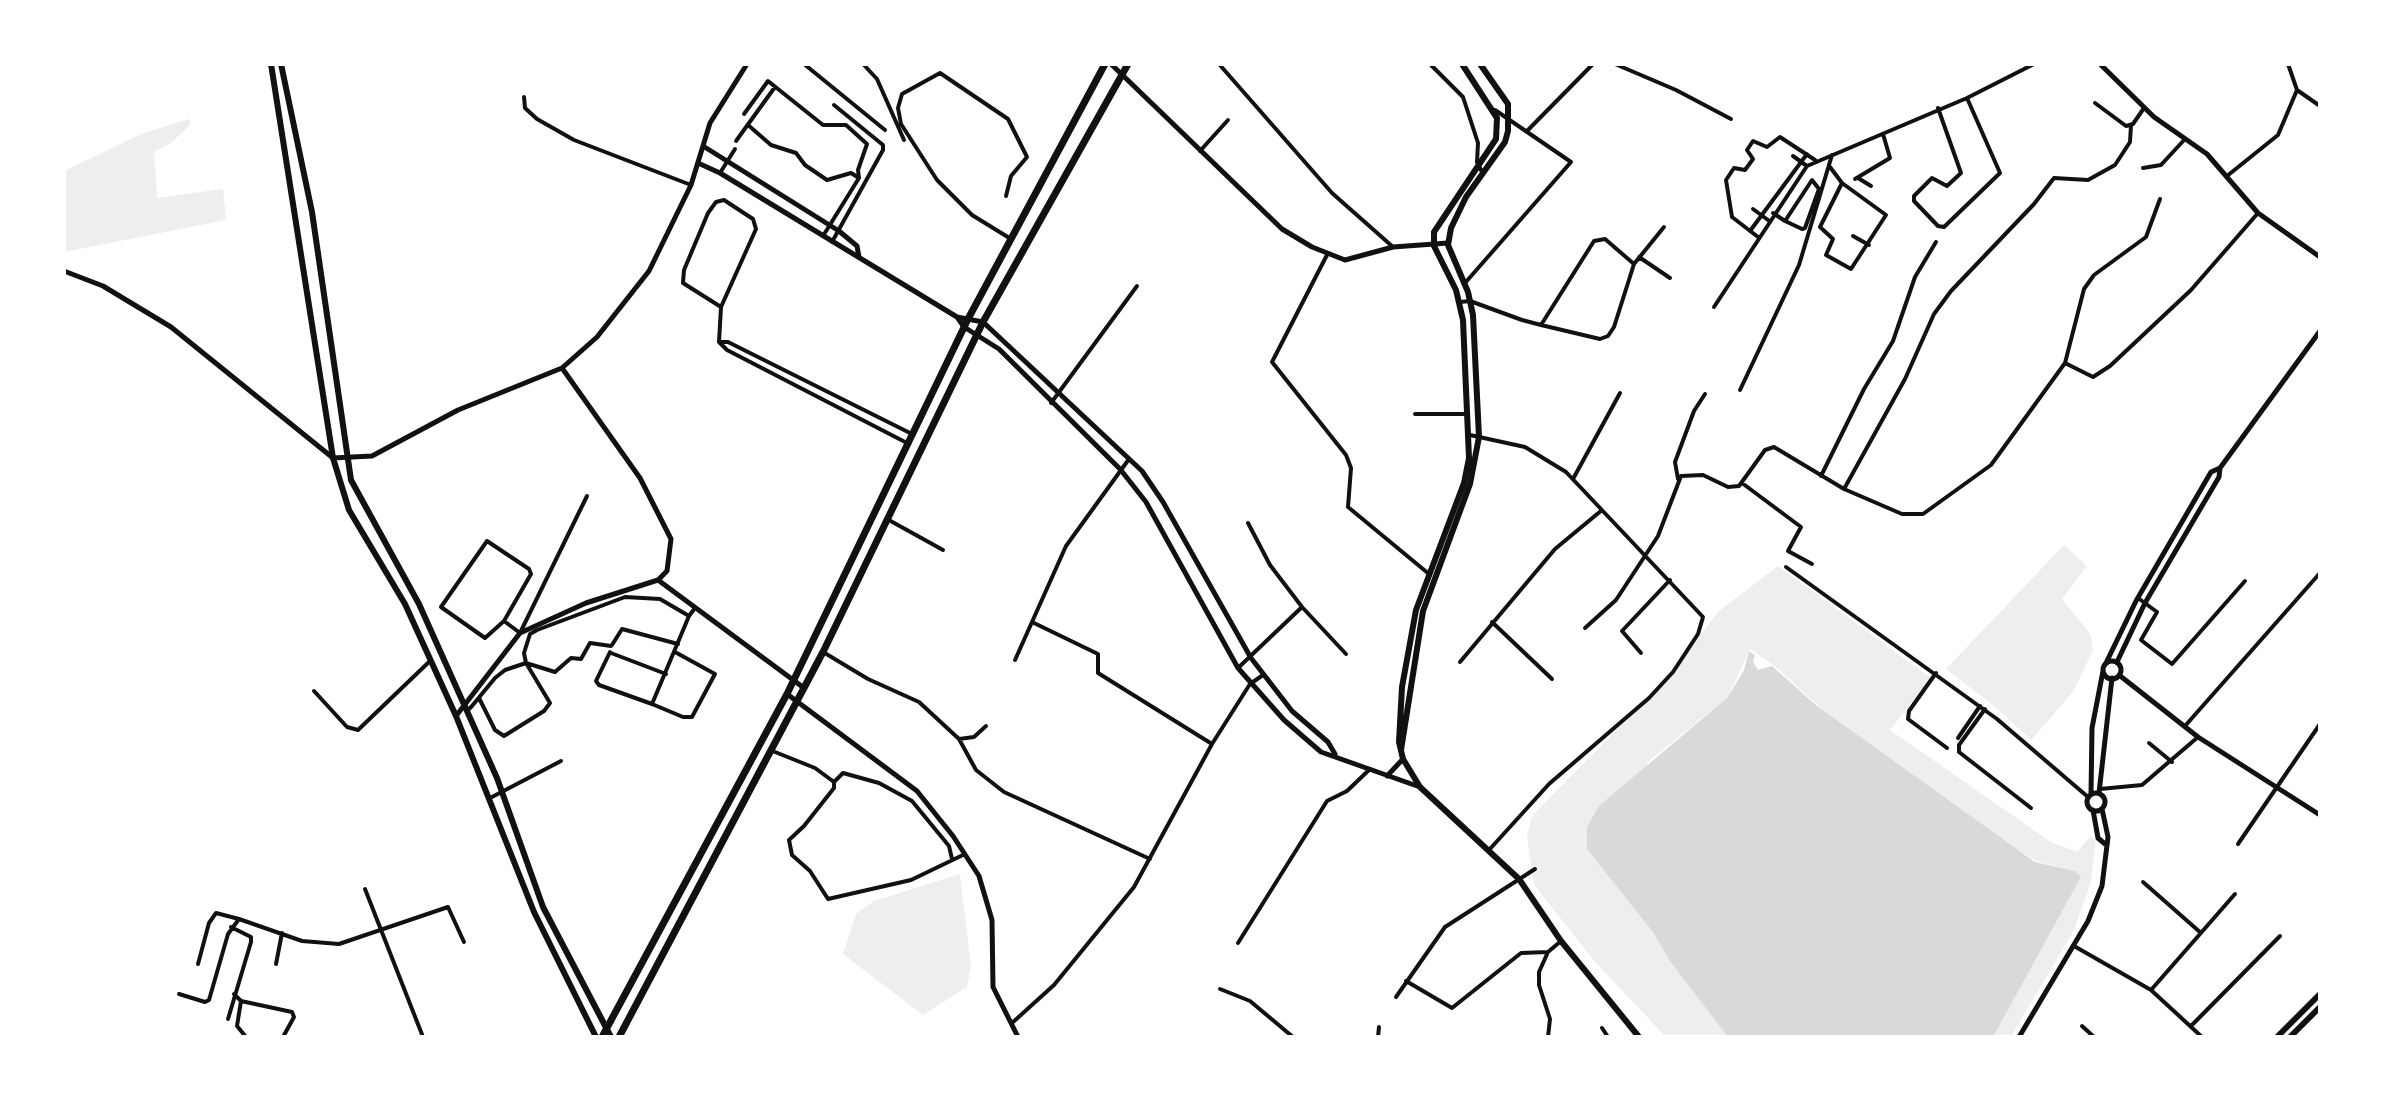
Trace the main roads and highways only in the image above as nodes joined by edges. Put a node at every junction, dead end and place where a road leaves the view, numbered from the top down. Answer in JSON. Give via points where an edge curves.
{"nodes":[{"id":1,"x":271,"y":64,"type":"edge"},
{"id":2,"x":281,"y":64,"type":"edge"},
{"id":3,"x":1108,"y":64,"type":"edge"},
{"id":4,"x":1128,"y":64,"type":"edge"},
{"id":5,"x":1462,"y":64,"type":"edge"},
{"id":6,"x":1480,"y":64,"type":"edge"},
{"id":7,"x":312,"y":212,"type":"junction"},
{"id":8,"x":298,"y":214,"type":"junction"},
{"id":9,"x":1442,"y":219,"type":"junction"},
{"id":10,"x":1453,"y":224,"type":"junction"},
{"id":11,"x":1475,"y":338,"type":"junction"},
{"id":12,"x":1464,"y":339,"type":"junction"},
{"id":13,"x":1477,"y":374,"type":"junction"},
{"id":14,"x":1467,"y":375,"type":"junction"},
{"id":15,"x":1448,"y":534,"type":"junction"},
{"id":16,"x":850,"y":562,"type":"junction"},
{"id":17,"x":862,"y":568,"type":"junction"},
{"id":18,"x":416,"y":598,"type":"junction"},
{"id":19,"x":405,"y":604,"type":"junction"},
{"id":20,"x":710,"y":838,"type":"junction"},
{"id":21,"x":721,"y":844,"type":"junction"},
{"id":22,"x":522,"y":849,"type":"junction"},
{"id":23,"x":512,"y":855,"type":"junction"},
{"id":24,"x":543,"y":907,"type":"junction"},
{"id":25,"x":534,"y":912,"type":"junction"},
{"id":26,"x":2320,"y":994,"type":"edge"},
{"id":27,"x":2320,"y":1007,"type":"edge"},
{"id":28,"x":607,"y":1028,"type":"junction"},
{"id":29,"x":599,"y":1037,"type":"edge"},
{"id":30,"x":611,"y":1037,"type":"edge"},
{"id":31,"x":619,"y":1037,"type":"edge"},
{"id":32,"x":1639,"y":1037,"type":"edge"},
{"id":33,"x":2277,"y":1037,"type":"edge"},
{"id":34,"x":2290,"y":1037,"type":"edge"}],
"edges":[{"from":1,"to":8,"type":"main road"},
{"from":2,"to":7,"type":"main road"},
{"from":3,"to":16,"type":"highway","via":[[969,317]]},
{"from":4,"to":17,"type":"highway","via":[[983,322]]},
{"from":5,"to":9,"type":"main road","via":[[1495,110],[1496,139]]},
{"from":6,"to":10,"type":"main road","via":[[1504,96],[1510,118],[1505,142]]},
{"from":7,"to":8,"type":"main road"},
{"from":7,"to":18,"type":"main road","via":[[347,460],[356,490]]},
{"from":8,"to":19,"type":"main road","via":[[333,458],[349,510]]},
{"from":9,"to":10,"type":"main road"},
{"from":9,"to":12,"type":"main road","via":[[1434,246],[1460,302]]},
{"from":10,"to":11,"type":"main road","via":[[1448,243],[1470,301]]},
{"from":11,"to":12,"type":"main road"},
{"from":11,"to":13,"type":"main road"},
{"from":12,"to":14,"type":"main road"},
{"from":13,"to":14,"type":"main road"},
{"from":13,"to":15,"type":"main road","via":[[1479,437],[1470,484]]},
{"from":14,"to":15,"type":"main road","via":[[1470,435],[1464,483]]},
{"from":15,"to":32,"type":"main road","via":[[1420,611],[1403,759],[1420,787],[1519,879],[1561,941]]},
{"from":16,"to":17,"type":"highway"},
{"from":16,"to":20,"type":"highway"},
{"from":17,"to":21,"type":"highway"},
{"from":18,"to":19,"type":"main road"},
{"from":18,"to":22,"type":"main road"},
{"from":19,"to":23,"type":"main road"},
{"from":20,"to":21,"type":"highway"},
{"from":20,"to":28,"type":"highway"},
{"from":21,"to":31,"type":"highway"},
{"from":22,"to":23,"type":"main road"},
{"from":22,"to":24,"type":"main road"},
{"from":23,"to":25,"type":"main road"},
{"from":24,"to":25,"type":"main road"},
{"from":24,"to":28,"type":"main road"},
{"from":25,"to":29,"type":"main road"},
{"from":26,"to":33,"type":"main road"},
{"from":27,"to":34,"type":"main road"},
{"from":28,"to":29,"type":"highway"},
{"from":28,"to":30,"type":"main road"}]}
